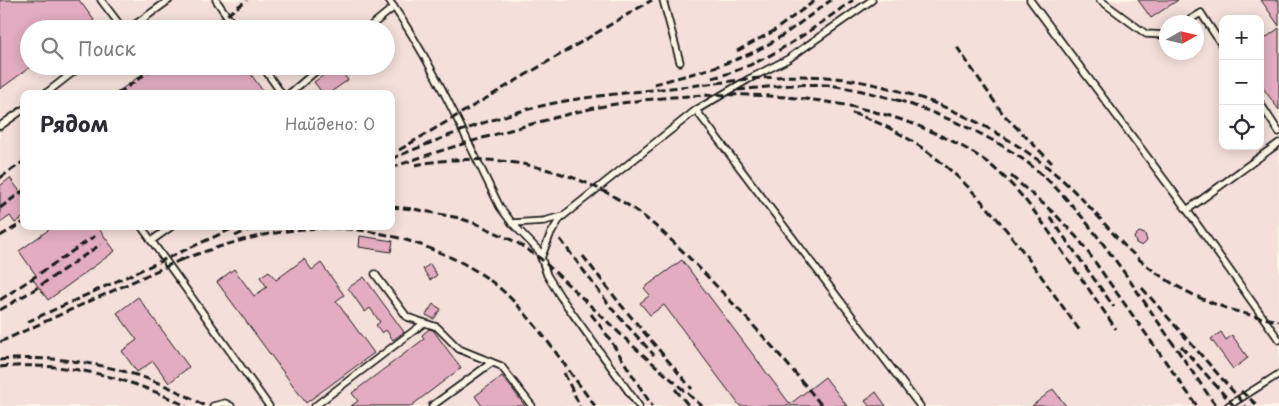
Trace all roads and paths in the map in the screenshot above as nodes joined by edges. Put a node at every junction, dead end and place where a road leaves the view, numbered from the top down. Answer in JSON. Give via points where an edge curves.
{"nodes":[{"id":1,"x":101,"y":0,"type":"edge"},
{"id":2,"x":169,"y":0,"type":"edge"},
{"id":3,"x":216,"y":0,"type":"edge"},
{"id":4,"x":389,"y":0,"type":"edge"},
{"id":5,"x":663,"y":0,"type":"edge"},
{"id":6,"x":872,"y":0,"type":"edge"},
{"id":7,"x":1030,"y":0,"type":"edge"},
{"id":8,"x":1100,"y":0,"type":"edge"},
{"id":9,"x":394,"y":7,"type":"junction"},
{"id":10,"x":1204,"y":18,"type":"edge"},
{"id":11,"x":116,"y":20,"type":"edge"},
{"id":12,"x":141,"y":20,"type":"edge"},
{"id":13,"x":230,"y":20,"type":"edge"},
{"id":14,"x":378,"y":20,"type":"edge"},
{"id":15,"x":1159,"y":35,"type":"edge"},
{"id":16,"x":1219,"y":41,"type":"edge"},
{"id":17,"x":680,"y":62,"type":"dead end"},
{"id":18,"x":69,"y":75,"type":"edge"},
{"id":19,"x":268,"y":75,"type":"edge"},
{"id":20,"x":311,"y":75,"type":"edge"},
{"id":21,"x":50,"y":90,"type":"edge"},
{"id":22,"x":279,"y":90,"type":"edge"},
{"id":23,"x":294,"y":90,"type":"edge"},
{"id":24,"x":1261,"y":105,"type":"edge"},
{"id":25,"x":696,"y":110,"type":"junction"},
{"id":26,"x":20,"y":112,"type":"edge"},
{"id":27,"x":0,"y":126,"type":"edge"},
{"id":28,"x":1279,"y":132,"type":"edge"},
{"id":29,"x":1279,"y":143,"type":"edge"},
{"id":30,"x":1187,"y":210,"type":"junction"},
{"id":31,"x":563,"y":216,"type":"junction"},
{"id":32,"x":512,"y":223,"type":"junction"},
{"id":33,"x":143,"y":230,"type":"edge"},
{"id":34,"x":166,"y":230,"type":"edge"},
{"id":35,"x":151,"y":241,"type":"junction"},
{"id":36,"x":541,"y":260,"type":"junction"},
{"id":37,"x":375,"y":274,"type":"dead end"},
{"id":38,"x":424,"y":323,"type":"junction"},
{"id":39,"x":1279,"y":340,"type":"edge"},
{"id":40,"x":491,"y":363,"type":"junction"},
{"id":41,"x":1279,"y":374,"type":"edge"},
{"id":42,"x":213,"y":406,"type":"edge"},
{"id":43,"x":231,"y":406,"type":"edge"},
{"id":44,"x":269,"y":406,"type":"edge"},
{"id":45,"x":315,"y":406,"type":"edge"},
{"id":46,"x":432,"y":406,"type":"edge"},
{"id":47,"x":532,"y":406,"type":"edge"},
{"id":48,"x":640,"y":406,"type":"edge"},
{"id":49,"x":920,"y":406,"type":"edge"},
{"id":50,"x":1228,"y":406,"type":"edge"}],
"edges":[{"from":1,"to":11,"type":"lane"},
{"from":2,"to":12,"type":"lane"},
{"from":3,"to":13,"type":"lane"},
{"from":4,"to":9,"type":"lane"},
{"from":5,"to":17,"type":"lane"},
{"from":6,"to":25,"type":"lane","via":[[796,55]]},
{"from":7,"to":30,"type":"lane"},
{"from":8,"to":15,"type":"lane","via":[[1146,34]]},
{"from":9,"to":14,"type":"lane"},
{"from":9,"to":32,"type":"lane","via":[[428,63],[500,207]]},
{"from":10,"to":16,"type":"lane"},
{"from":18,"to":21,"type":"lane"},
{"from":19,"to":22,"type":"lane"},
{"from":20,"to":23,"type":"lane"},
{"from":24,"to":28,"type":"lane"},
{"from":25,"to":31,"type":"lane"},
{"from":25,"to":49,"type":"lane"},
{"from":26,"to":27,"type":"lane"},
{"from":29,"to":30,"type":"lane"},
{"from":30,"to":39,"type":"lane"},
{"from":31,"to":32,"type":"lane"},
{"from":31,"to":36,"type":"lane","via":[[550,235]]},
{"from":32,"to":36,"type":"lane","via":[[536,247]]},
{"from":33,"to":35,"type":"lane"},
{"from":34,"to":35,"type":"lane"},
{"from":35,"to":44,"type":"lane"},
{"from":36,"to":48,"type":"lane","via":[[560,296]]},
{"from":37,"to":38,"type":"lane","via":[[407,317]]},
{"from":38,"to":40,"type":"lane","via":[[442,330],[459,349]]},
{"from":38,"to":45,"type":"lane"},
{"from":40,"to":46,"type":"lane"},
{"from":40,"to":47,"type":"lane","via":[[505,369]]},
{"from":41,"to":50,"type":"lane"},
{"from":42,"to":43,"type":"lane","via":[[225,403]]}]}
